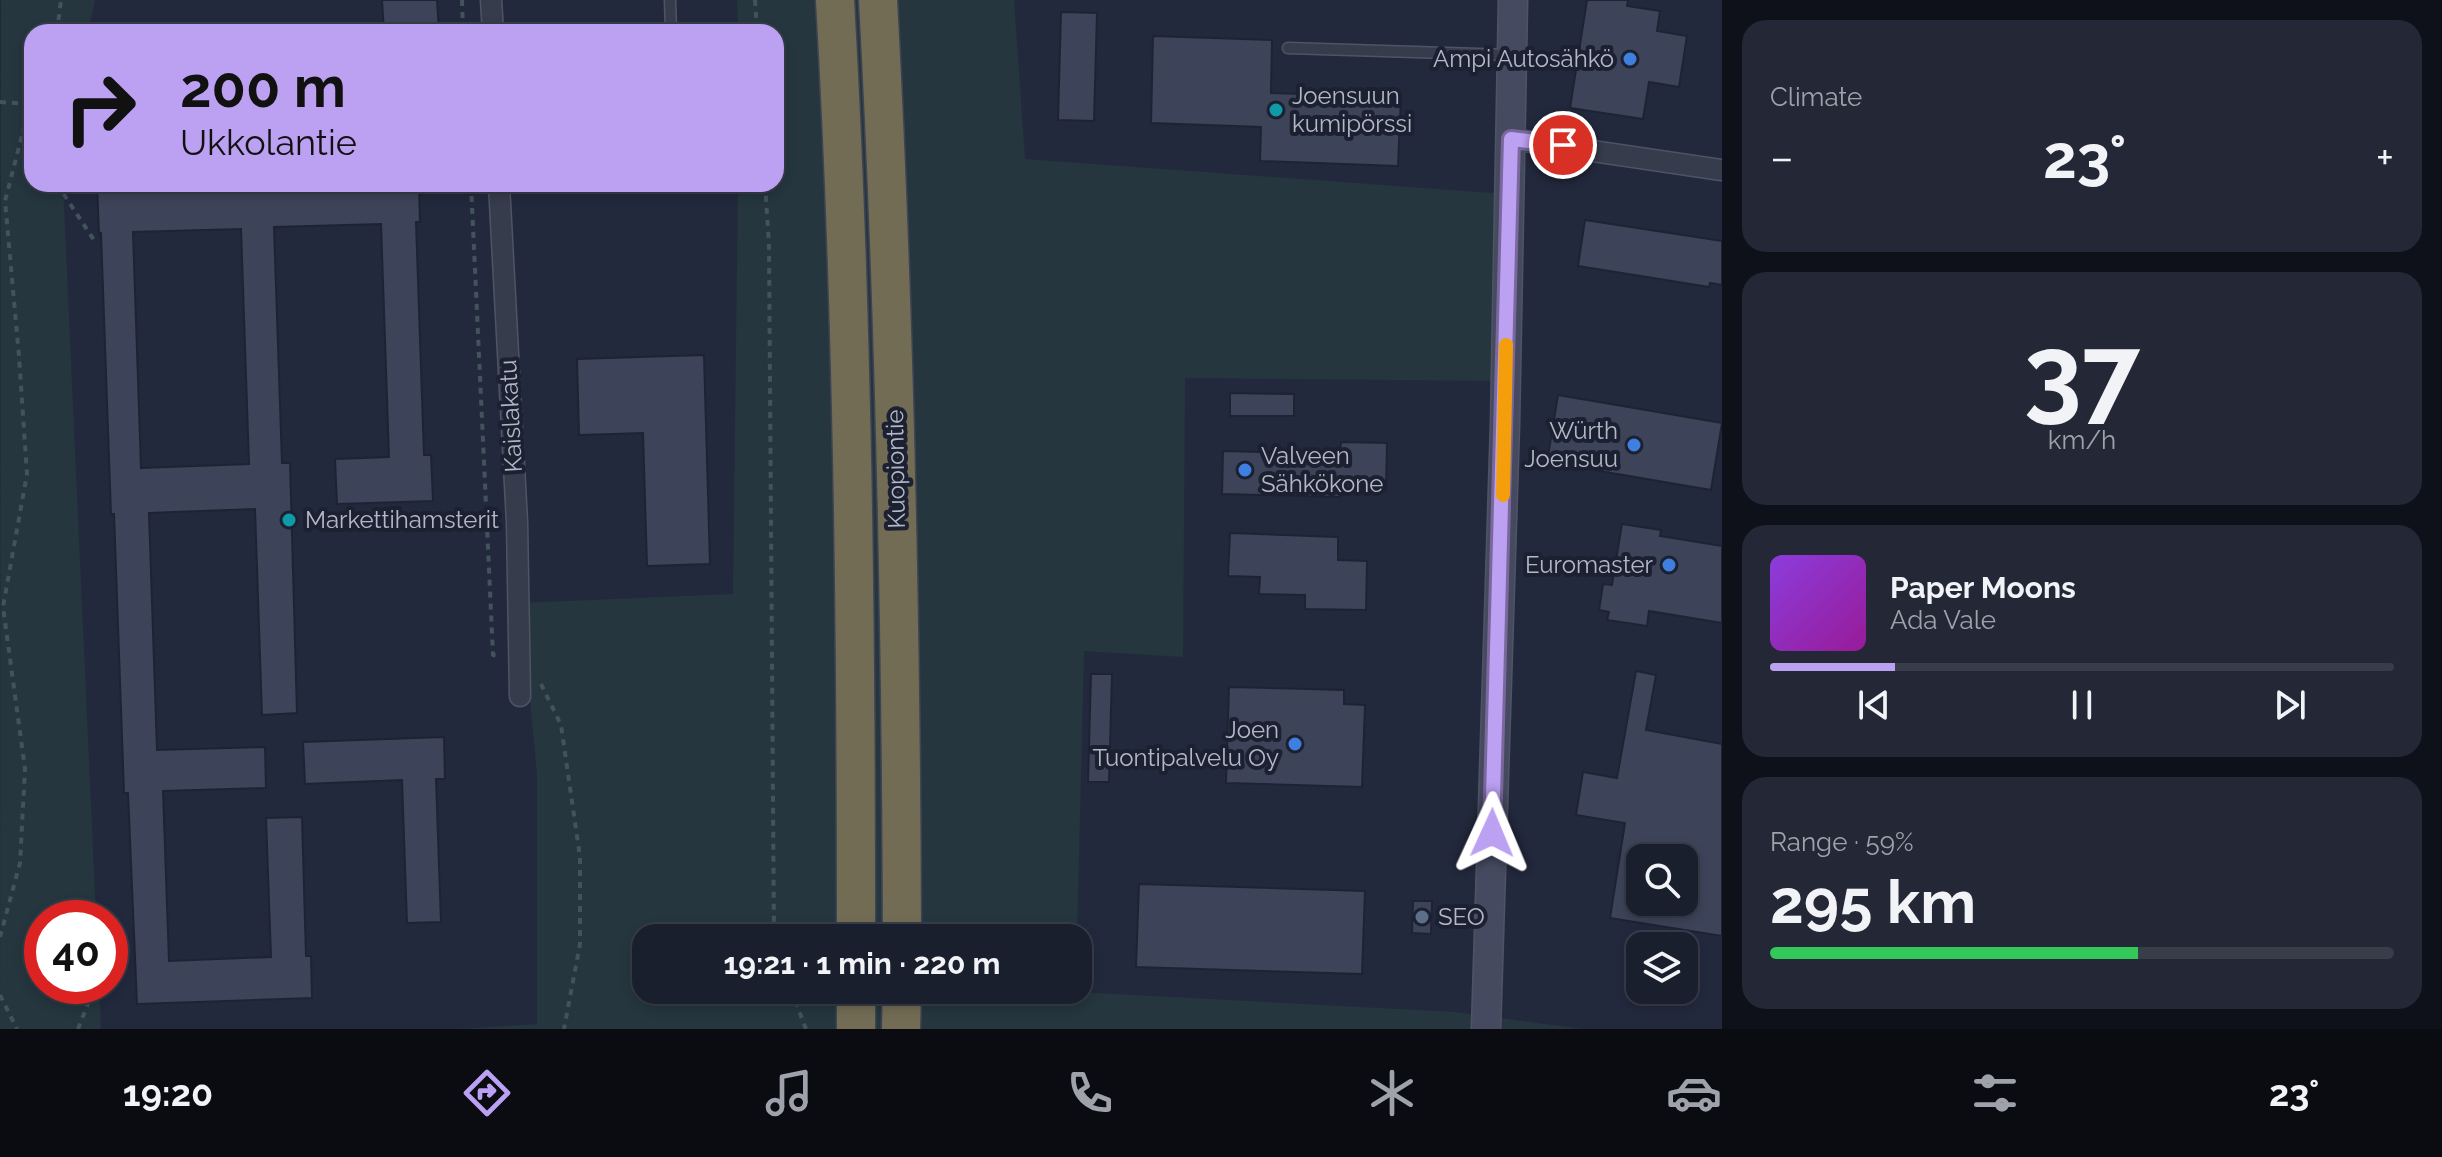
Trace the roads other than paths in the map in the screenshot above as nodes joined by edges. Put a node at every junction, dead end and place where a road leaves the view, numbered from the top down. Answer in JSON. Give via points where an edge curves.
{"nodes":[{"id":1,"x":491,"y":0,"type":"edge"},
{"id":2,"x":670,"y":0,"type":"edge"},
{"id":3,"x":835,"y":0,"type":"edge"},
{"id":4,"x":878,"y":0,"type":"edge"},
{"id":5,"x":1513,"y":0,"type":"edge"},
{"id":6,"x":492,"y":24,"type":"edge"},
{"id":7,"x":671,"y":24,"type":"edge"},
{"id":8,"x":1288,"y":48,"type":"dead end"},
{"id":9,"x":1512,"y":55,"type":"junction"},
{"id":10,"x":1511,"y":139,"type":"junction"},
{"id":11,"x":1722,"y":170,"type":"edge"},
{"id":12,"x":499,"y":192,"type":"edge"},
{"id":13,"x":520,"y":696,"type":"dead end"},
{"id":14,"x":856,"y":924,"type":"edge"},
{"id":15,"x":902,"y":924,"type":"edge"},
{"id":16,"x":1486,"y":1029,"type":"edge"}],
"edges":[{"from":1,"to":6,"type":"street"},
{"from":2,"to":7,"type":"lane"},
{"from":3,"to":14,"type":"highway","name":"Kuopiontie","via":[[850,290]]},
{"from":4,"to":15,"type":"highway","name":"Kuopiontie","via":[[891,273]]},
{"from":5,"to":9,"type":"street"},
{"from":8,"to":9,"type":"lane"},
{"from":9,"to":10,"type":"street"},
{"from":10,"to":11,"type":"street"},
{"from":10,"to":16,"type":"street"},
{"from":12,"to":13,"type":"street","name":"Kaislakatu","via":[[517,522]]}]}
